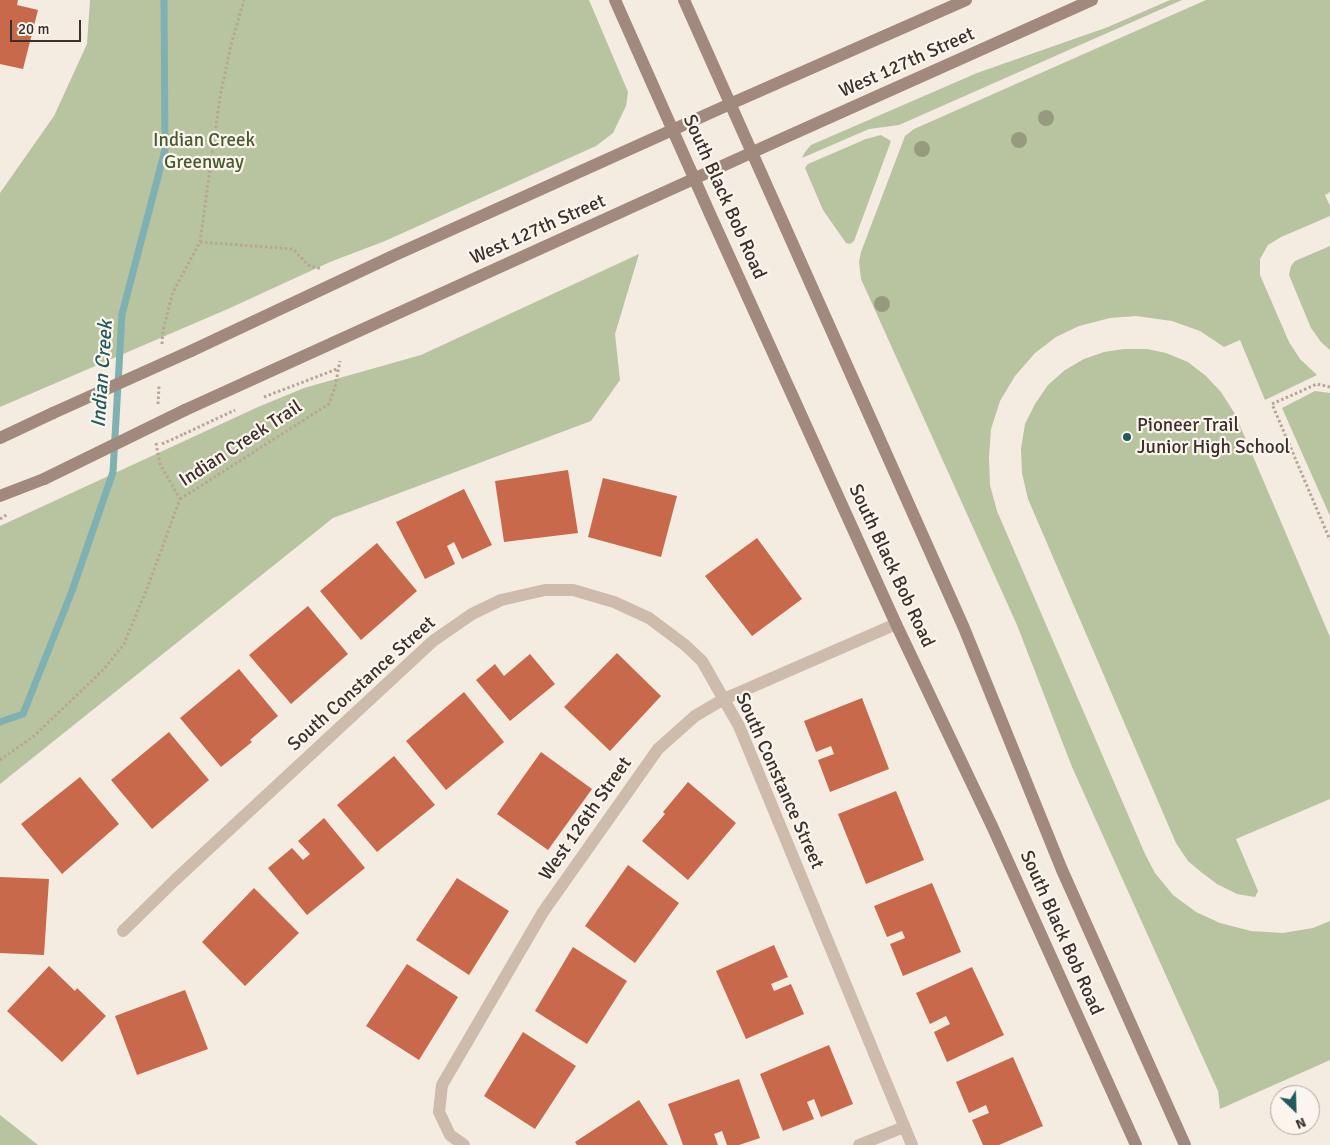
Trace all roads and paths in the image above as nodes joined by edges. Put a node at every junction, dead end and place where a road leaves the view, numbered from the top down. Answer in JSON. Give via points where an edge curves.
{"nodes":[{"id":1,"x":244,"y":0,"type":"edge"},
{"id":2,"x":615,"y":0,"type":"edge"},
{"id":3,"x":684,"y":0,"type":"edge"},
{"id":4,"x":966,"y":0,"type":"edge"},
{"id":5,"x":1092,"y":0,"type":"edge"},
{"id":6,"x":730,"y":104,"type":"junction"},
{"id":7,"x":673,"y":130,"type":"junction"},
{"id":8,"x":752,"y":153,"type":"junction"},
{"id":9,"x":695,"y":179,"type":"junction"},
{"id":10,"x":200,"y":242,"type":"junction"},
{"id":11,"x":308,"y":264,"type":"dead end"},
{"id":12,"x":161,"y":349,"type":"dead end"},
{"id":13,"x":160,"y":378,"type":"dead end"},
{"id":14,"x":1330,"y":387,"type":"edge"},
{"id":15,"x":259,"y":398,"type":"dead end"},
{"id":16,"x":242,"y":406,"type":"dead end"},
{"id":17,"x":158,"y":407,"type":"dead end"},
{"id":18,"x":184,"y":434,"type":"dead end"},
{"id":19,"x":156,"y":435,"type":"dead end"},
{"id":20,"x":0,"y":438,"type":"edge"},
{"id":21,"x":0,"y":496,"type":"edge"},
{"id":22,"x":180,"y":499,"type":"junction"},
{"id":23,"x":1330,"y":540,"type":"edge"},
{"id":24,"x":896,"y":624,"type":"junction"},
{"id":25,"x":724,"y":699,"type":"junction"},
{"id":26,"x":0,"y":760,"type":"edge"},
{"id":27,"x":123,"y":931,"type":"dead end"},
{"id":28,"x":904,"y":1127,"type":"junction"},
{"id":29,"x":464,"y":1145,"type":"edge"},
{"id":30,"x":859,"y":1145,"type":"edge"},
{"id":31,"x":912,"y":1145,"type":"edge"},
{"id":32,"x":1136,"y":1145,"type":"edge"},
{"id":33,"x":1185,"y":1145,"type":"edge"}],
"edges":[{"from":1,"to":10,"type":"path","via":[[220,97]]},
{"from":2,"to":7,"type":"main road","name":"South Black Bob Road"},
{"from":3,"to":6,"type":"main road","name":"South Black Bob Road"},
{"from":4,"to":6,"type":"main road","name":"West 127th Street"},
{"from":5,"to":8,"type":"main road","name":"West 127th Street"},
{"from":6,"to":7,"type":"main road","name":"West 127th Street"},
{"from":6,"to":8,"type":"main road","name":"South Black Bob Road"},
{"from":7,"to":9,"type":"main road","name":"South Black Bob Road"},
{"from":7,"to":20,"type":"main road","name":"West 127th Street","bridge":true},
{"from":8,"to":9,"type":"main road","name":"West 127th Street"},
{"from":8,"to":33,"type":"main road","name":"South Black Bob Road","via":[[964,628],[1062,870]]},
{"from":9,"to":21,"type":"main road","name":"West 127th Street","bridge":true},
{"from":9,"to":24,"type":"main road","name":"South Black Bob Road"},
{"from":10,"to":11,"type":"path","via":[[293,249]]},
{"from":10,"to":12,"type":"path","via":[[173,292],[162,330]]},
{"from":13,"to":17,"type":"path"},
{"from":14,"to":23,"type":"path","via":[[1317,384],[1272,404]]},
{"from":15,"to":22,"type":"path","name":"Indian Creek Trail","via":[[338,369],[329,404]]},
{"from":16,"to":18,"type":"path","name":"Indian Creek Trail"},
{"from":19,"to":22,"type":"path","name":"Indian Creek Trail","via":[[160,464]]},
{"from":22,"to":26,"type":"path","via":[[124,644],[104,669],[34,736]]},
{"from":24,"to":25,"type":"street","name":"West 126th Street"},
{"from":24,"to":32,"type":"main road","name":"South Black Bob Road","via":[[992,826]]},
{"from":25,"to":27,"type":"street","name":"South Constance Street","via":[[702,661],[685,644],[649,618],[614,602],[573,590],[545,590],[501,600],[472,614],[433,641]]},
{"from":25,"to":28,"type":"street","name":"South Constance Street","via":[[739,726]]},
{"from":25,"to":29,"type":"street","name":"West 126th Street","via":[[695,716],[658,749],[543,912],[442,1085],[439,1112],[450,1135]]},
{"from":28,"to":30,"type":"street"},
{"from":28,"to":31,"type":"street","name":"South Constance Street"}]}
